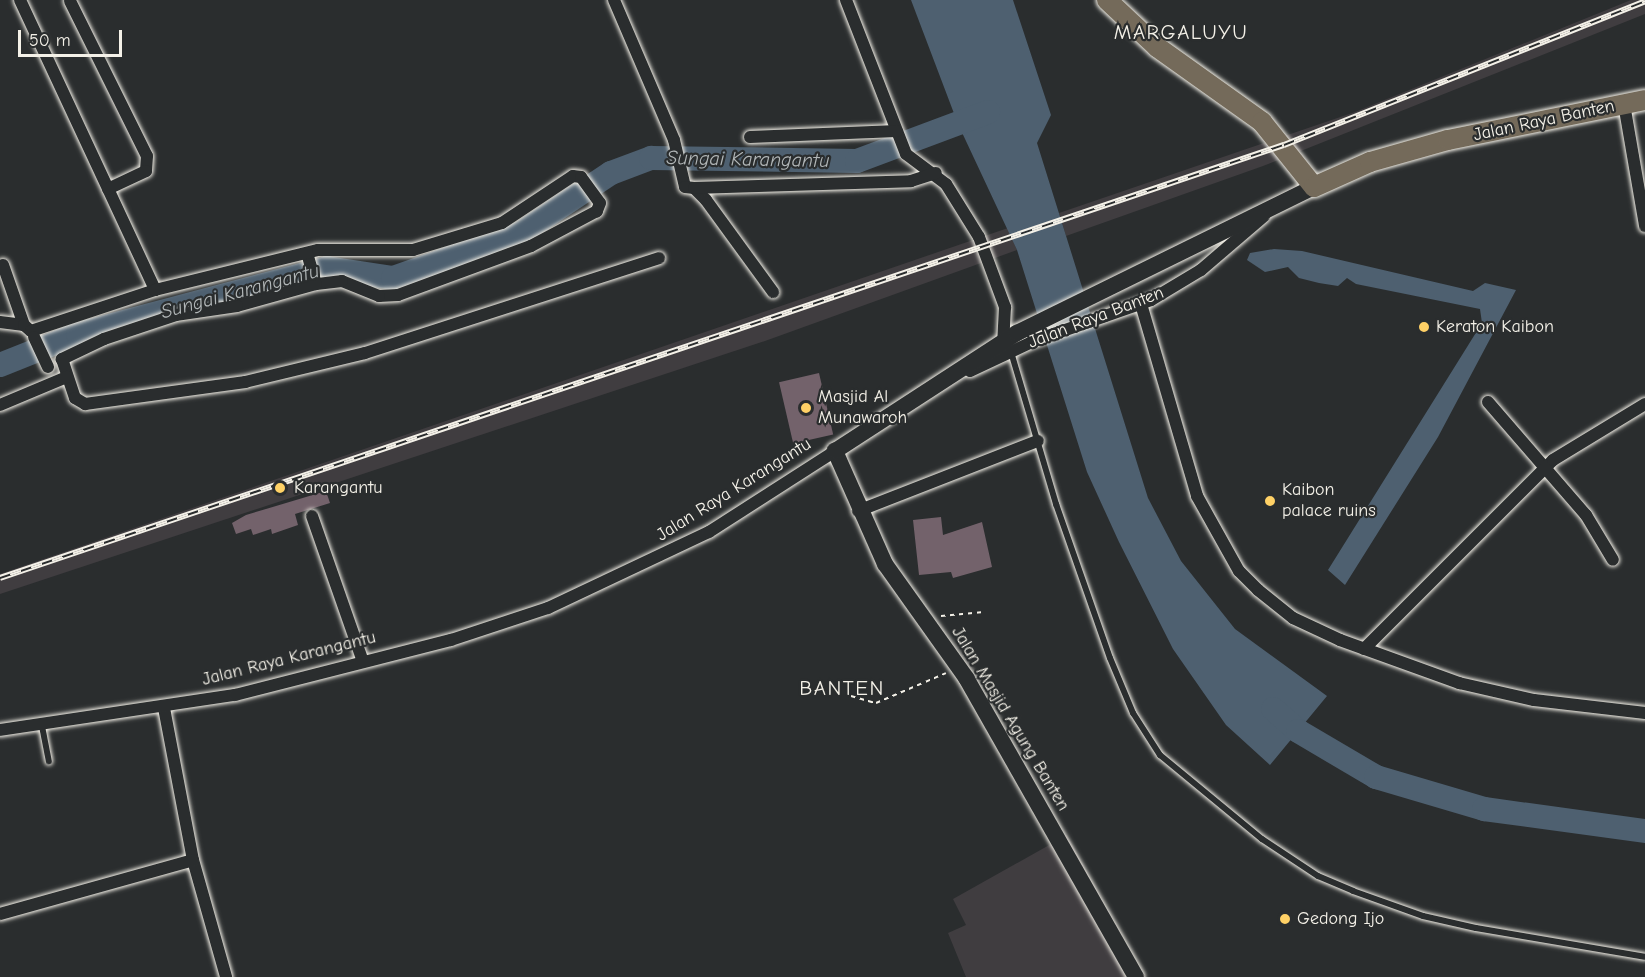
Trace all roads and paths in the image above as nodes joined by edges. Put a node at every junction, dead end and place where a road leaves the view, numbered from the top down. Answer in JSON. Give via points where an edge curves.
{"nodes":[{"id":1,"x":20,"y":0,"type":"edge"},
{"id":2,"x":614,"y":0,"type":"edge"},
{"id":3,"x":846,"y":0,"type":"edge"},
{"id":4,"x":1107,"y":0,"type":"edge"},
{"id":5,"x":70,"y":1,"type":"edge"},
{"id":6,"x":1645,"y":100,"type":"edge"},
{"id":7,"x":1624,"y":104,"type":"junction"},
{"id":8,"x":898,"y":133,"type":"junction"},
{"id":9,"x":750,"y":137,"type":"dead end"},
{"id":10,"x":936,"y":173,"type":"junction"},
{"id":11,"x":1314,"y":187,"type":"junction"},
{"id":12,"x":694,"y":188,"type":"junction"},
{"id":13,"x":108,"y":189,"type":"junction"},
{"id":14,"x":1274,"y":206,"type":"junction"},
{"id":15,"x":1645,"y":226,"type":"edge"},
{"id":16,"x":308,"y":256,"type":"junction"},
{"id":17,"x":660,"y":258,"type":"dead end"},
{"id":18,"x":3,"y":265,"type":"dead end"},
{"id":19,"x":315,"y":281,"type":"junction"},
{"id":20,"x":1108,"y":288,"type":"joint"},
{"id":21,"x":155,"y":290,"type":"junction"},
{"id":22,"x":773,"y":292,"type":"dead end"},
{"id":23,"x":1142,"y":304,"type":"junction"},
{"id":24,"x":0,"y":322,"type":"edge"},
{"id":25,"x":24,"y":325,"type":"junction"},
{"id":26,"x":1032,"y":334,"type":"junction"},
{"id":27,"x":34,"y":337,"type":"dead end"},
{"id":28,"x":1007,"y":346,"type":"junction"},
{"id":29,"x":48,"y":367,"type":"dead end"},
{"id":30,"x":67,"y":377,"type":"junction"},
{"id":31,"x":1488,"y":402,"type":"dead end"},
{"id":32,"x":1645,"y":404,"type":"edge"},
{"id":33,"x":0,"y":405,"type":"edge"},
{"id":34,"x":1038,"y":441,"type":"junction"},
{"id":35,"x":835,"y":451,"type":"junction"},
{"id":36,"x":1546,"y":468,"type":"junction"},
{"id":37,"x":858,"y":511,"type":"junction"},
{"id":38,"x":312,"y":516,"type":"dead end"},
{"id":39,"x":1613,"y":560,"type":"dead end"},
{"id":40,"x":984,"y":612,"type":"dead end"},
{"id":41,"x":924,"y":616,"type":"junction"},
{"id":42,"x":1364,"y":649,"type":"junction"},
{"id":43,"x":362,"y":659,"type":"junction"},
{"id":44,"x":960,"y":667,"type":"junction"},
{"id":45,"x":851,"y":696,"type":"dead end"},
{"id":46,"x":164,"y":708,"type":"junction"},
{"id":47,"x":1645,"y":713,"type":"edge"},
{"id":48,"x":42,"y":726,"type":"junction"},
{"id":49,"x":0,"y":730,"type":"edge"},
{"id":50,"x":49,"y":761,"type":"dead end"},
{"id":51,"x":193,"y":860,"type":"junction"},
{"id":52,"x":0,"y":914,"type":"edge"},
{"id":53,"x":1645,"y":957,"type":"edge"},
{"id":54,"x":226,"y":977,"type":"edge"},
{"id":55,"x":1136,"y":977,"type":"edge"}],
"edges":[{"from":1,"to":13,"type":"street"},
{"from":2,"to":12,"type":"street","via":[[674,140],[686,189]]},
{"from":3,"to":8,"type":"street"},
{"from":4,"to":11,"type":"main road","via":[[1157,47],[1262,122]]},
{"from":5,"to":13,"type":"street","via":[[147,156],[146,171]]},
{"from":6,"to":7,"type":"main road","name":"Jalan Raya Banten"},
{"from":7,"to":11,"type":"main road","name":"Jalan Raya Banten","via":[[1448,140],[1370,162]]},
{"from":7,"to":15,"type":"street"},
{"from":8,"to":9,"type":"street"},
{"from":8,"to":10,"type":"street","via":[[906,154]]},
{"from":10,"to":12,"type":"street","via":[[911,180]]},
{"from":10,"to":28,"type":"street","via":[[983,246],[1005,307]]},
{"from":11,"to":14,"type":"main road","name":"Jalan Raya Banten"},
{"from":12,"to":22,"type":"street"},
{"from":13,"to":21,"type":"street"},
{"from":14,"to":20,"type":"main road","name":"Jalan Raya Banten"},
{"from":14,"to":23,"type":"street","name":"Jalan Raya Banten","via":[[1201,270]]},
{"from":16,"to":19,"type":"street"},
{"from":16,"to":19,"type":"street","via":[[330,248],[414,250],[502,222],[568,179],[582,177],[597,200],[597,210],[531,246],[398,295],[379,296],[342,280]]},
{"from":16,"to":21,"type":"street"},
{"from":17,"to":30,"type":"street","via":[[365,353],[245,382],[85,404],[75,398]]},
{"from":18,"to":25,"type":"street"},
{"from":19,"to":30,"type":"street","via":[[237,306],[176,315],[104,339],[62,358]]},
{"from":20,"to":26,"type":"main road","name":"Jalan Raya Karangantu"},
{"from":21,"to":25,"type":"street","via":[[31,331]]},
{"from":23,"to":26,"type":"street","name":"Jalan Raya Banten"},
{"from":23,"to":42,"type":"street","via":[[1184,462],[1210,522],[1239,571],[1293,618]]},
{"from":24,"to":25,"type":"street"},
{"from":26,"to":28,"type":"main road","name":"Jalan Raya Karangantu"},
{"from":27,"to":29,"type":"street"},
{"from":28,"to":34,"type":"lane"},
{"from":28,"to":35,"type":"main road","name":"Jalan Raya Karangantu"},
{"from":30,"to":33,"type":"street"},
{"from":31,"to":36,"type":"street"},
{"from":32,"to":36,"type":"street","via":[[1559,455]]},
{"from":34,"to":37,"type":"street"},
{"from":34,"to":53,"type":"lane","via":[[1056,504],[1132,713],[1160,755],[1197,788],[1262,839],[1318,876],[1353,891],[1423,916],[1476,928]]},
{"from":35,"to":37,"type":"main road","name":"Jalan Masjid Agung Banten"},
{"from":35,"to":43,"type":"street","name":"Jalan Raya Karangantu","via":[[709,532],[600,586],[451,640]]},
{"from":36,"to":39,"type":"street","via":[[1586,515]]},
{"from":36,"to":42,"type":"street"},
{"from":37,"to":41,"type":"main road","name":"Jalan Masjid Agung Banten","via":[[885,564]]},
{"from":38,"to":43,"type":"street"},
{"from":40,"to":41,"type":"path","via":[[961,617]]},
{"from":41,"to":44,"type":"main road","name":"Jalan Masjid Agung Banten"},
{"from":42,"to":47,"type":"street","via":[[1459,683],[1534,700]]},
{"from":43,"to":46,"type":"street","name":"Jalan Raya Karangantu","via":[[278,685]]},
{"from":44,"to":45,"type":"path","via":[[876,703]]},
{"from":44,"to":55,"type":"main road","name":"Jalan Masjid Agung Banten"},
{"from":46,"to":48,"type":"street","name":"Jalan Raya Karangantu"},
{"from":46,"to":51,"type":"street"},
{"from":48,"to":49,"type":"street","name":"Jalan Raya Karangantu"},
{"from":48,"to":50,"type":"lane"},
{"from":51,"to":52,"type":"street"},
{"from":51,"to":54,"type":"street"}]}
